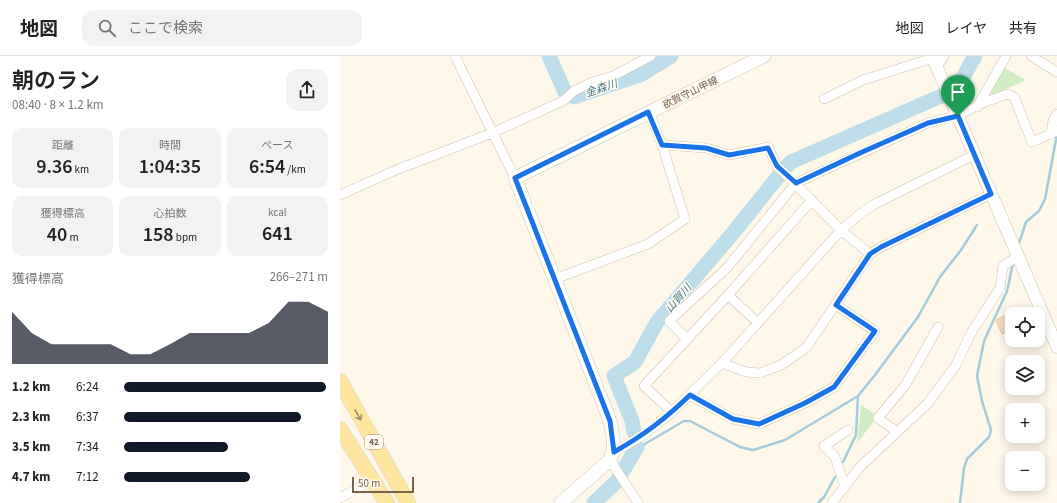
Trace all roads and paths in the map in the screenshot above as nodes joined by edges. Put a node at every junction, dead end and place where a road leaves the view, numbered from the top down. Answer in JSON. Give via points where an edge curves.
{"nodes":[{"id":1,"x":456,"y":56,"type":"edge"},
{"id":2,"x":651,"y":56,"type":"edge"},
{"id":3,"x":764,"y":56,"type":"edge"},
{"id":4,"x":1006,"y":56,"type":"edge"},
{"id":5,"x":1031,"y":56,"type":"edge"},
{"id":6,"x":936,"y":59,"type":"edge"},
{"id":7,"x":1057,"y":72,"type":"edge"},
{"id":8,"x":824,"y":99,"type":"dead end"},
{"id":9,"x":976,"y":106,"type":"junction"},
{"id":10,"x":648,"y":112,"type":"junction"},
{"id":11,"x":1057,"y":114,"type":"edge"},
{"id":12,"x":958,"y":116,"type":"junction"},
{"id":13,"x":1054,"y":132,"type":"edge"},
{"id":14,"x":492,"y":133,"type":"junction"},
{"id":15,"x":662,"y":145,"type":"junction"},
{"id":16,"x":974,"y":155,"type":"junction"},
{"id":17,"x":515,"y":178,"type":"junction"},
{"id":18,"x":796,"y":183,"type":"junction"},
{"id":19,"x":991,"y":194,"type":"junction"},
{"id":20,"x":340,"y":195,"type":"edge"},
{"id":21,"x":812,"y":200,"type":"junction"},
{"id":22,"x":842,"y":230,"type":"junction"},
{"id":23,"x":870,"y":254,"type":"junction"},
{"id":24,"x":1018,"y":256,"type":"junction"},
{"id":25,"x":555,"y":279,"type":"junction"},
{"id":26,"x":728,"y":296,"type":"junction"},
{"id":27,"x":836,"y":305,"type":"junction"},
{"id":28,"x":758,"y":323,"type":"junction"},
{"id":29,"x":938,"y":327,"type":"dead end"},
{"id":30,"x":687,"y":339,"type":"junction"},
{"id":31,"x":1057,"y":347,"type":"edge"},
{"id":32,"x":722,"y":363,"type":"junction"},
{"id":33,"x":340,"y":381,"type":"edge"},
{"id":34,"x":690,"y":395,"type":"junction"},
{"id":35,"x":672,"y":412,"type":"junction"},
{"id":36,"x":340,"y":429,"type":"edge"},
{"id":37,"x":848,"y":430,"type":"dead end"},
{"id":38,"x":897,"y":432,"type":"junction"},
{"id":39,"x":612,"y":456,"type":"junction"},
{"id":40,"x":372,"y":480,"type":"junction"},
{"id":41,"x":845,"y":487,"type":"junction"},
{"id":42,"x":340,"y":498,"type":"edge"},
{"id":43,"x":387,"y":503,"type":"edge"},
{"id":44,"x":408,"y":503,"type":"edge"},
{"id":45,"x":561,"y":503,"type":"edge"},
{"id":46,"x":638,"y":503,"type":"edge"},
{"id":47,"x":833,"y":503,"type":"edge"}],
"edges":[{"from":1,"to":14,"type":"street"},
{"from":2,"to":14,"type":"street","via":[[613,76],[590,83],[574,91],[563,101]]},
{"from":3,"to":10,"type":"main road","name":"欲賀守山甲線"},
{"from":4,"to":9,"type":"street"},
{"from":5,"to":7,"type":"street"},
{"from":6,"to":8,"type":"street","via":[[863,80]]},
{"from":6,"to":12,"type":"street"},
{"from":9,"to":12,"type":"street"},
{"from":9,"to":13,"type":"street","via":[[1008,94],[1014,97],[1032,142]]},
{"from":10,"to":15,"type":"street"},
{"from":10,"to":17,"type":"main road","name":"欲賀守山甲線"},
{"from":11,"to":13,"type":"street","via":[[1053,121]]},
{"from":12,"to":16,"type":"street"},
{"from":12,"to":18,"type":"street","via":[[928,123]]},
{"from":14,"to":17,"type":"street"},
{"from":14,"to":20,"type":"street"},
{"from":15,"to":18,"type":"street","via":[[706,148],[729,155],[768,148],[777,166]]},
{"from":15,"to":25,"type":"street","via":[[685,219],[648,244]]},
{"from":16,"to":19,"type":"street"},
{"from":16,"to":22,"type":"street","via":[[877,202]]},
{"from":17,"to":25,"type":"main road"},
{"from":18,"to":21,"type":"street"},
{"from":18,"to":30,"type":"street","via":[[727,268],[668,321]]},
{"from":19,"to":23,"type":"street"},
{"from":19,"to":24,"type":"street"},
{"from":21,"to":22,"type":"street"},
{"from":21,"to":26,"type":"street"},
{"from":22,"to":23,"type":"street"},
{"from":22,"to":28,"type":"street"},
{"from":23,"to":27,"type":"street"},
{"from":24,"to":31,"type":"street"},
{"from":24,"to":38,"type":"street","via":[[1003,266],[1000,288],[971,333],[956,365],[928,403]]},
{"from":25,"to":39,"type":"main road","via":[[610,421]]},
{"from":26,"to":28,"type":"street"},
{"from":26,"to":30,"type":"street"},
{"from":27,"to":32,"type":"street","via":[[806,348],[781,365],[760,373],[746,372]]},
{"from":27,"to":34,"type":"street","via":[[875,331],[834,387],[759,424],[733,419]]},
{"from":28,"to":32,"type":"street"},
{"from":29,"to":38,"type":"street","via":[[906,384],[878,418]]},
{"from":30,"to":35,"type":"street","via":[[644,386]]},
{"from":32,"to":34,"type":"street"},
{"from":33,"to":44,"type":"main road","number":"42","one_way":true},
{"from":34,"to":35,"type":"street"},
{"from":35,"to":39,"type":"street"},
{"from":36,"to":40,"type":"main road","number":"42"},
{"from":37,"to":41,"type":"street","via":[[824,446],[835,457]]},
{"from":38,"to":41,"type":"street","via":[[859,468]]},
{"from":39,"to":45,"type":"main road"},
{"from":39,"to":46,"type":"street"},
{"from":40,"to":42,"type":"street"},
{"from":40,"to":43,"type":"main road","number":"42"},
{"from":41,"to":47,"type":"street"}]}
